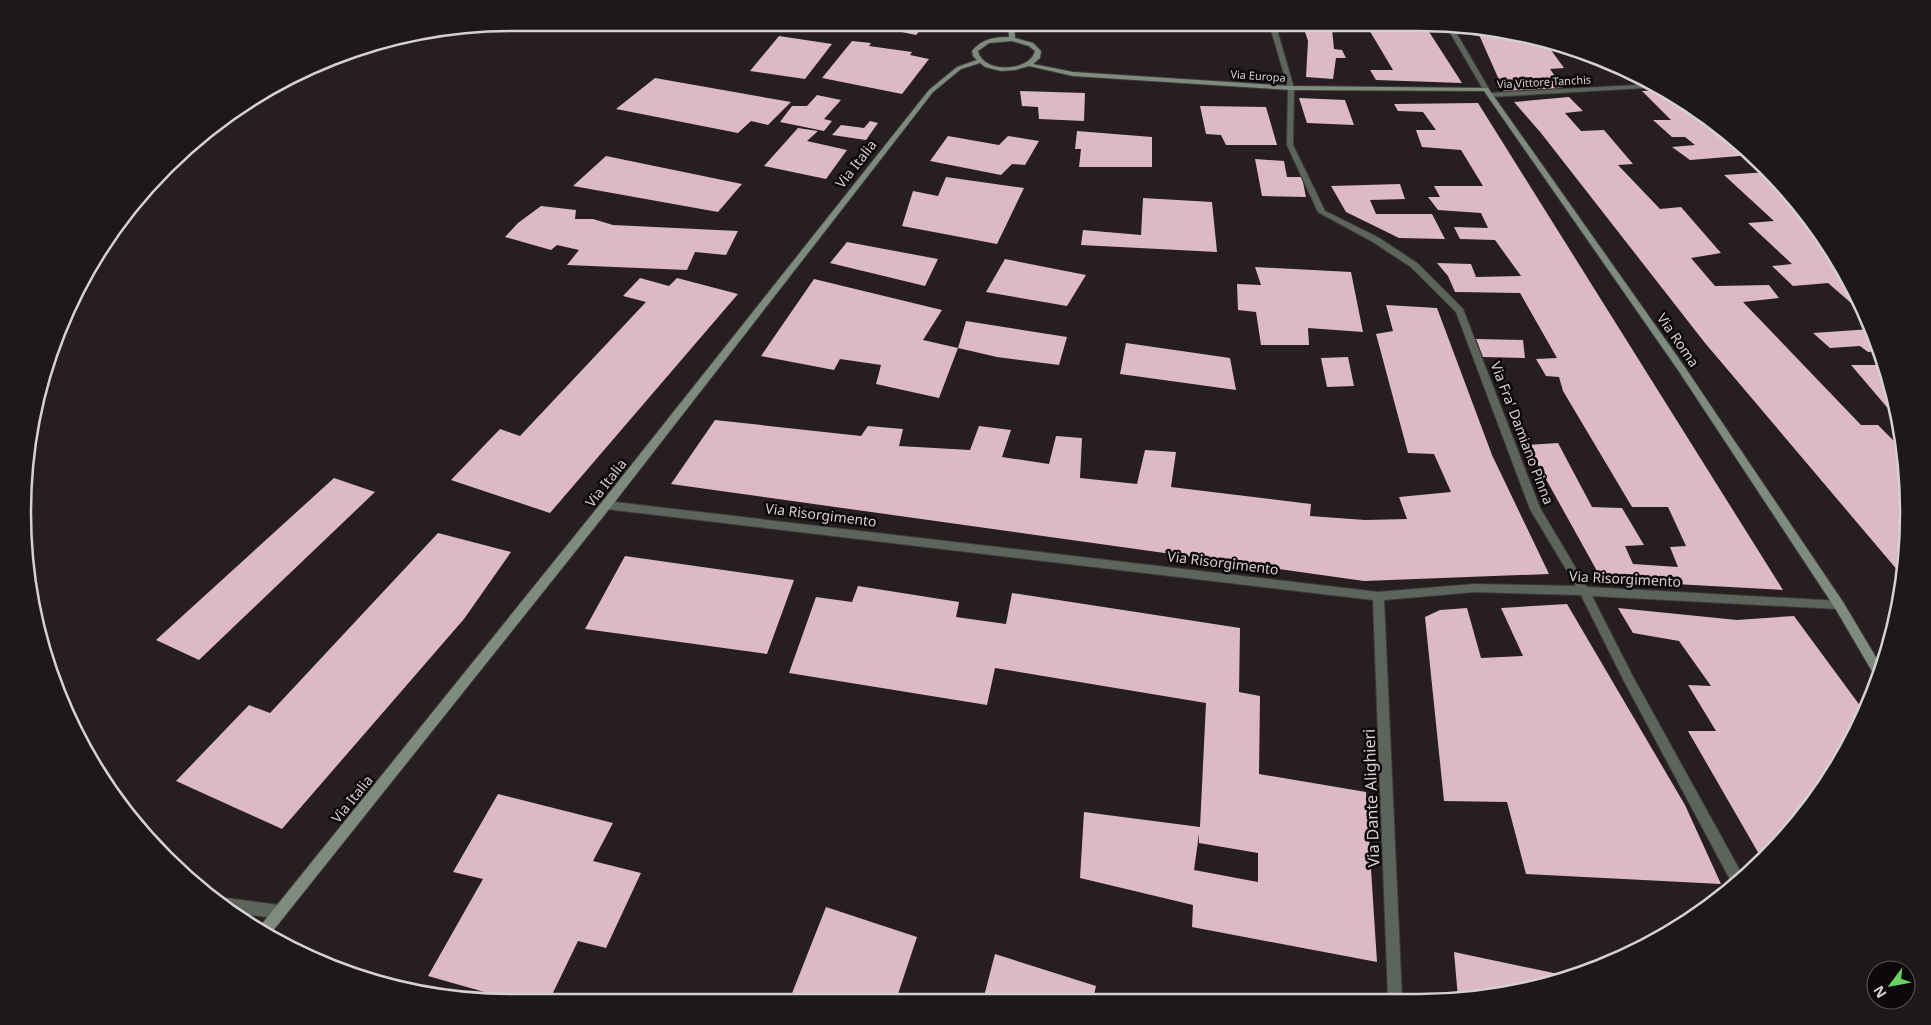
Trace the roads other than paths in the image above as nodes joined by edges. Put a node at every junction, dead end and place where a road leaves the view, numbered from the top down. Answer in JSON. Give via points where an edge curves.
{"nodes":[{"id":1,"x":1012,"y":31,"type":"edge"},
{"id":2,"x":1274,"y":31,"type":"edge"},
{"id":3,"x":1453,"y":32,"type":"edge"},
{"id":4,"x":1012,"y":39,"type":"junction"},
{"id":5,"x":979,"y":61,"type":"junction"},
{"id":6,"x":1030,"y":65,"type":"junction"},
{"id":7,"x":1641,"y":87,"type":"edge"},
{"id":8,"x":1291,"y":88,"type":"junction"},
{"id":9,"x":1488,"y":92,"type":"junction"},
{"id":10,"x":606,"y":505,"type":"junction"},
{"id":11,"x":1584,"y":591,"type":"junction"},
{"id":12,"x":1378,"y":596,"type":"junction"},
{"id":13,"x":1839,"y":605,"type":"junction"},
{"id":14,"x":1876,"y":662,"type":"edge"},
{"id":15,"x":1735,"y":875,"type":"edge"},
{"id":16,"x":236,"y":906,"type":"edge"},
{"id":17,"x":279,"y":912,"type":"junction"},
{"id":18,"x":267,"y":926,"type":"edge"},
{"id":19,"x":1396,"y":994,"type":"edge"}],
"edges":[{"from":1,"to":4,"type":"main road"},
{"from":2,"to":8,"type":"street","name":"Via Fra' Damiano Pinna"},
{"from":3,"to":9,"type":"street","name":"Via Roma"},
{"from":4,"to":5,"type":"main road","via":[[984,43],[975,52]]},
{"from":4,"to":6,"type":"main road","via":[[1030,44],[1039,52],[1036,61]]},
{"from":5,"to":6,"type":"main road","via":[[1003,69]]},
{"from":5,"to":10,"type":"main road","name":"Via Italia","via":[[959,68],[931,91]]},
{"from":6,"to":8,"type":"main road","name":"Via Europa","via":[[1073,74]]},
{"from":7,"to":9,"type":"street","name":"Via Vittore Tanchis"},
{"from":8,"to":9,"type":"main road","name":"Via Europa"},
{"from":8,"to":11,"type":"street","name":"Via Fra' Damiano Pinna","via":[[1290,145],[1322,212],[1376,240],[1414,265],[1460,311],[1535,509]]},
{"from":9,"to":13,"type":"main road","name":"Via Roma","via":[[1681,368]]},
{"from":10,"to":12,"type":"street","name":"Via Risorgimento"},
{"from":10,"to":17,"type":"main road","name":"Via Italia"},
{"from":11,"to":12,"type":"street","name":"Via Risorgimento","via":[[1475,588]]},
{"from":11,"to":13,"type":"street","name":"Via Risorgimento"},
{"from":11,"to":15,"type":"street","name":"Via Fra' Damiano Pinna"},
{"from":12,"to":19,"type":"street","name":"Via Dante Alighieri"},
{"from":13,"to":14,"type":"main road","name":"Via Roma"},
{"from":16,"to":17,"type":"street"},
{"from":17,"to":18,"type":"main road","name":"Via Italia"}]}
